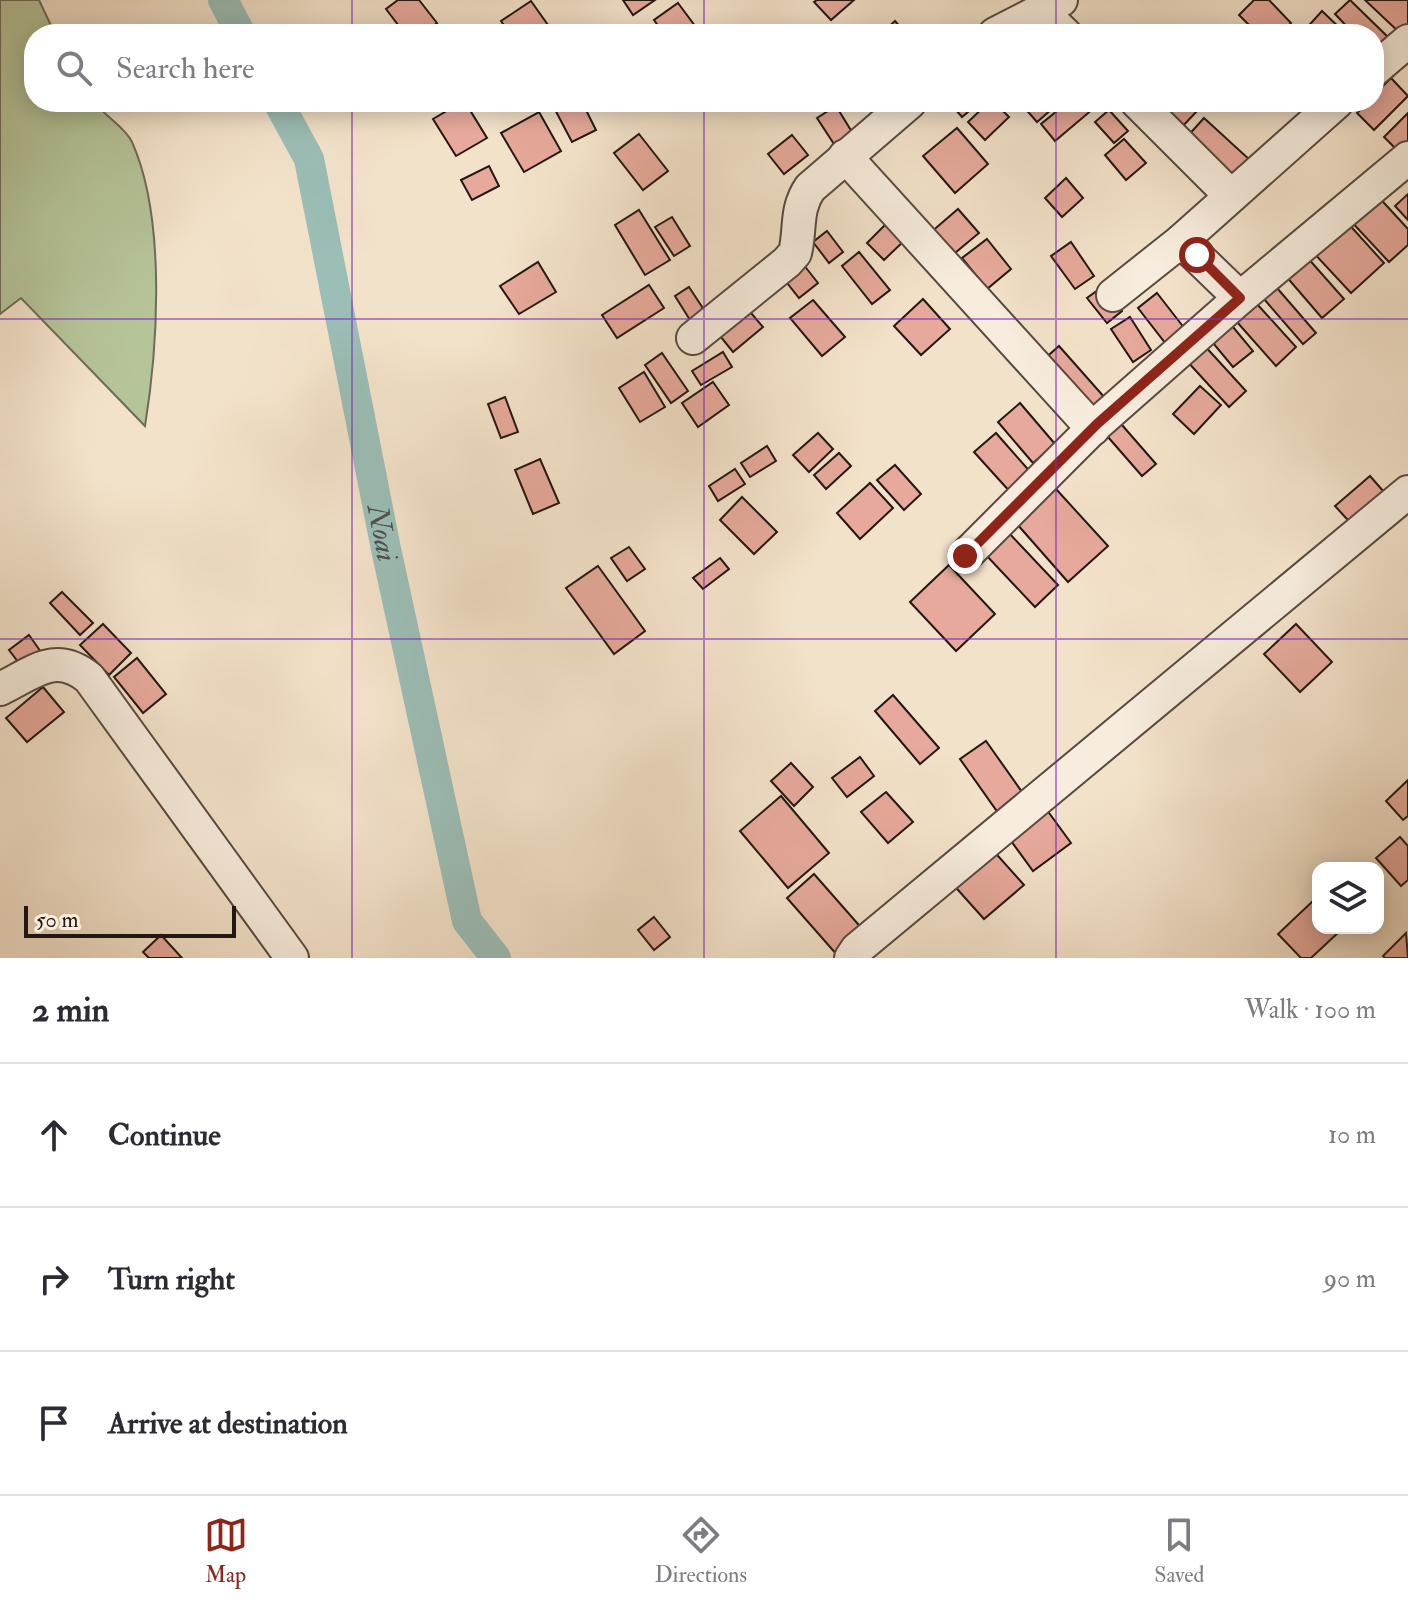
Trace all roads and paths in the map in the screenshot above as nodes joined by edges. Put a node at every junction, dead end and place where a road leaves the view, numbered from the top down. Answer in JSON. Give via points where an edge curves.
{"nodes":[{"id":1,"x":1051,"y":5,"type":"edge"},
{"id":2,"x":1014,"y":24,"type":"edge"},
{"id":3,"x":1060,"y":24,"type":"edge"},
{"id":4,"x":1408,"y":41,"type":"edge"},
{"id":5,"x":1384,"y":61,"type":"edge"},
{"id":6,"x":898,"y":112,"type":"edge"},
{"id":7,"x":1147,"y":112,"type":"edge"},
{"id":8,"x":1326,"y":112,"type":"edge"},
{"id":9,"x":845,"y":156,"type":"junction"},
{"id":10,"x":1408,"y":158,"type":"edge"},
{"id":11,"x":1231,"y":196,"type":"junction"},
{"id":12,"x":1181,"y":241,"type":"junction"},
{"id":13,"x":1113,"y":295,"type":"dead end"},
{"id":14,"x":1240,"y":298,"type":"junction"},
{"id":15,"x":693,"y":338,"type":"dead end"},
{"id":16,"x":1093,"y":429,"type":"junction"},
{"id":17,"x":1408,"y":492,"type":"edge"},
{"id":18,"x":965,"y":556,"type":"dead end"},
{"id":19,"x":0,"y":689,"type":"edge"},
{"id":20,"x":292,"y":958,"type":"edge"},
{"id":21,"x":851,"y":958,"type":"edge"}],
"edges":[{"from":1,"to":2,"type":"street"},
{"from":1,"to":3,"type":"street"},
{"from":4,"to":5,"type":"street"},
{"from":6,"to":9,"type":"street"},
{"from":7,"to":11,"type":"street"},
{"from":8,"to":11,"type":"street"},
{"from":9,"to":15,"type":"street","via":[[800,202],[795,253]]},
{"from":9,"to":16,"type":"street"},
{"from":10,"to":14,"type":"street"},
{"from":11,"to":12,"type":"street"},
{"from":12,"to":13,"type":"street"},
{"from":12,"to":14,"type":"street"},
{"from":14,"to":16,"type":"street"},
{"from":16,"to":18,"type":"street"},
{"from":17,"to":21,"type":"street"},
{"from":19,"to":20,"type":"street","via":[[55,663],[73,665],[89,678]]}]}
